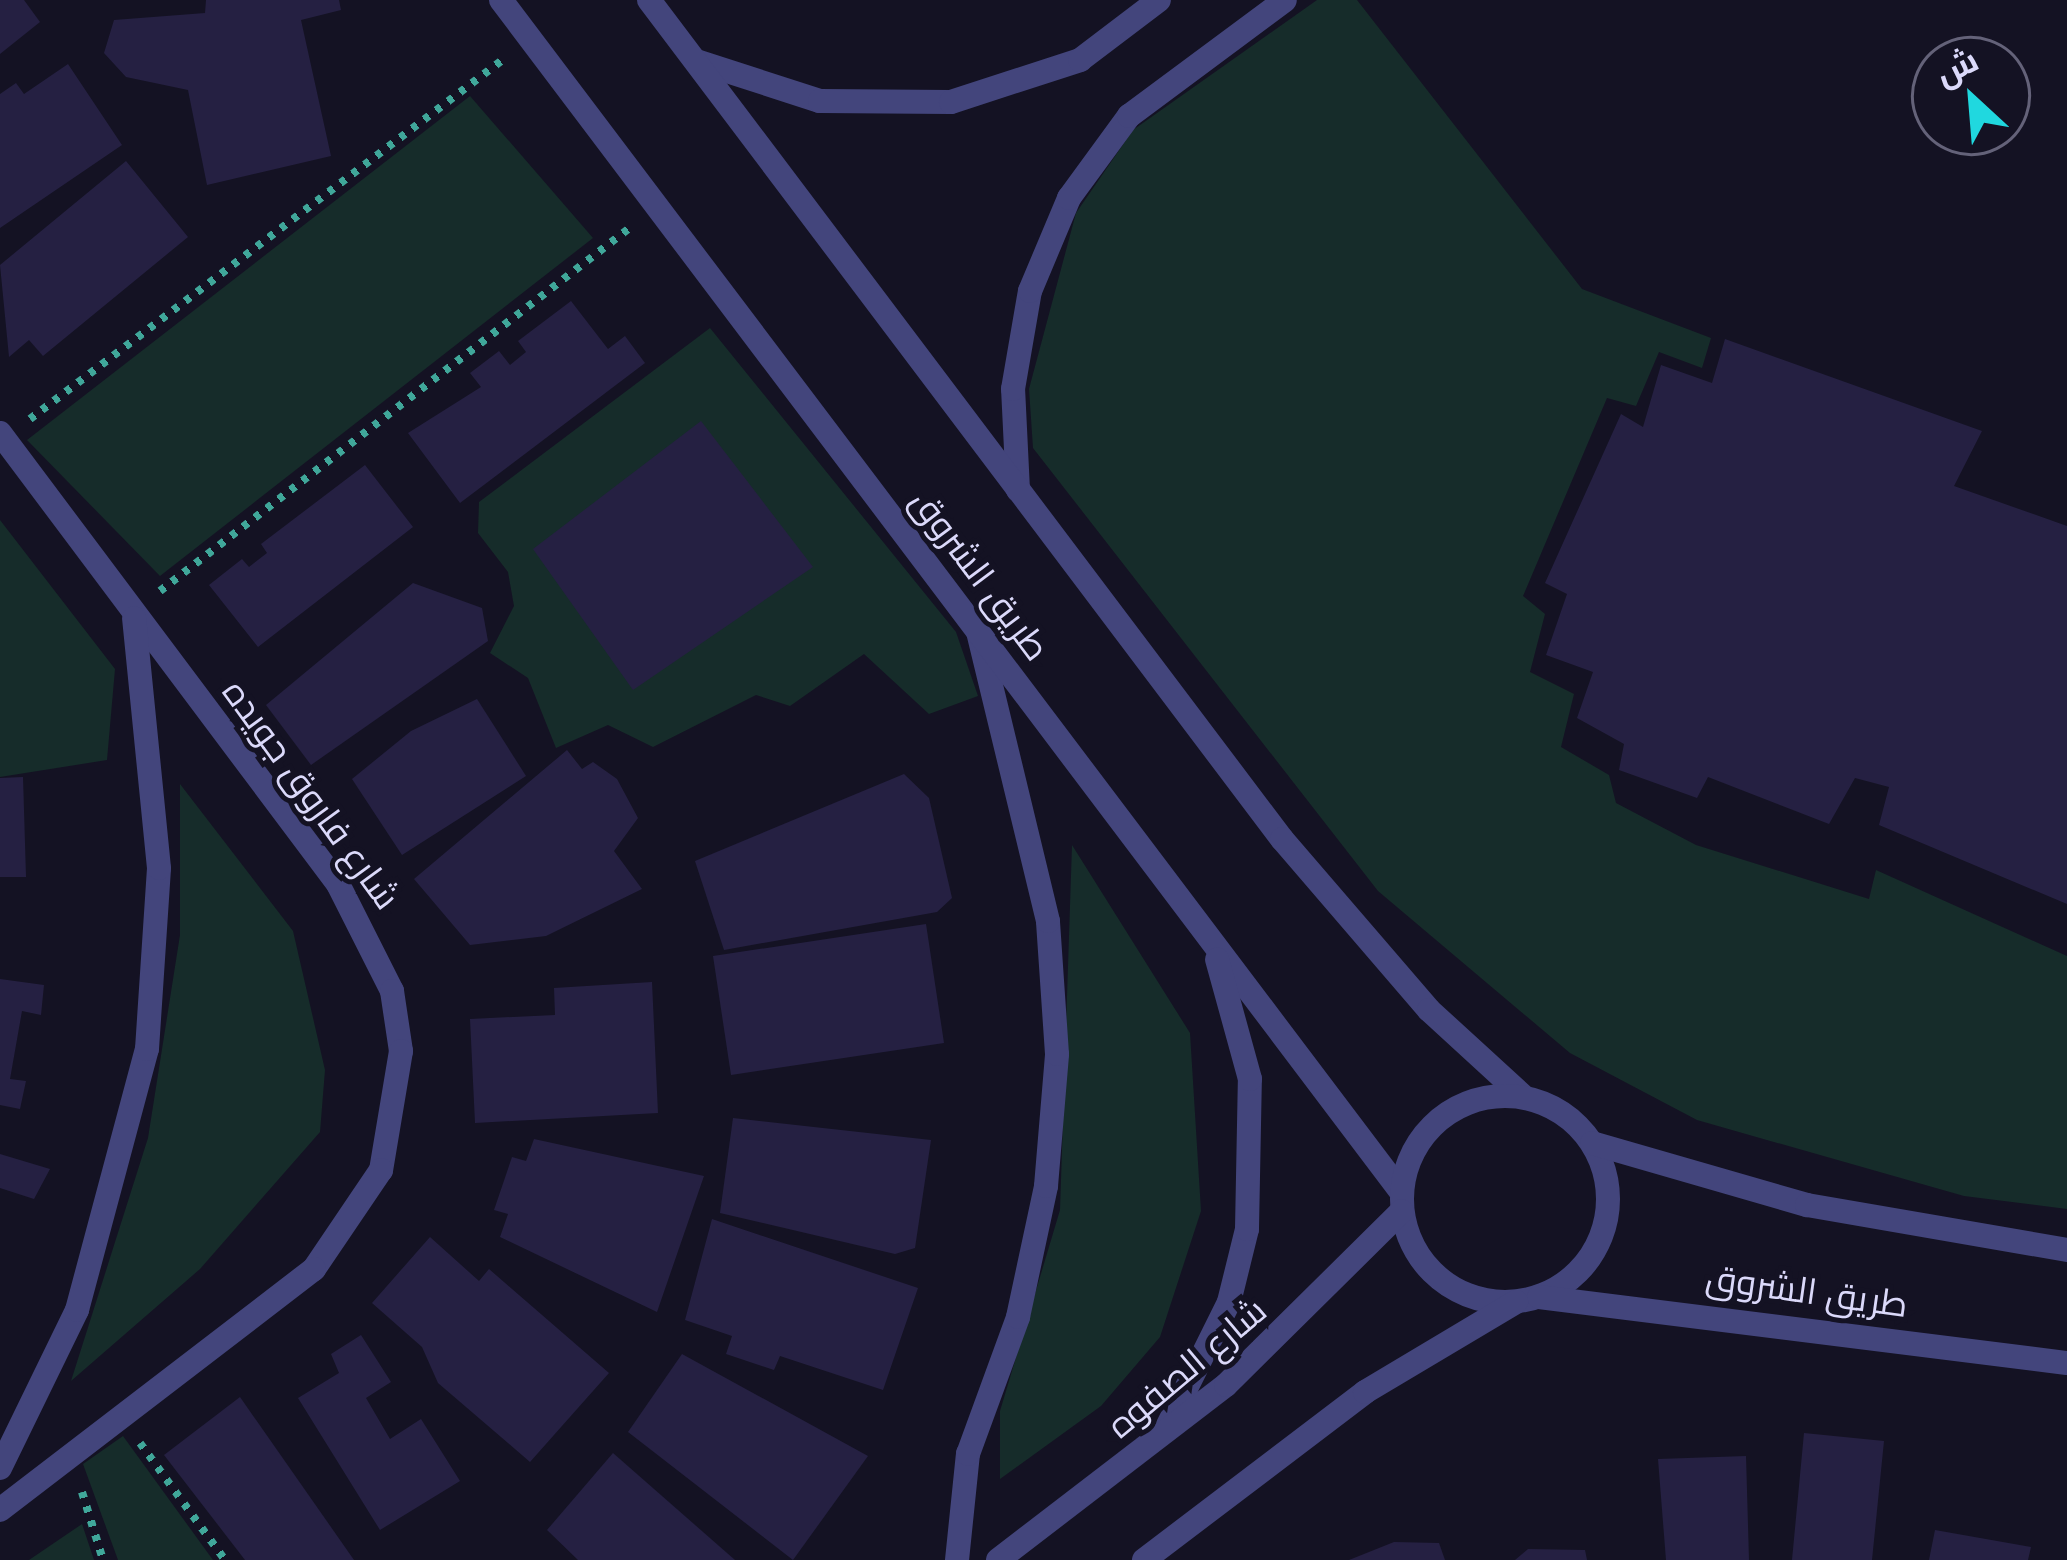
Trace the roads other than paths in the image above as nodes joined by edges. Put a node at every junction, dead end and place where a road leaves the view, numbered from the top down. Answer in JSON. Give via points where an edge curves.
{"nodes":[{"id":1,"x":501,"y":0,"type":"edge"},
{"id":2,"x":649,"y":0,"type":"edge"},
{"id":3,"x":1160,"y":0,"type":"edge"},
{"id":4,"x":1285,"y":0,"type":"edge"},
{"id":5,"x":696,"y":61,"type":"junction"},
{"id":6,"x":2,"y":436,"type":"edge"},
{"id":7,"x":1018,"y":490,"type":"junction"},
{"id":8,"x":133,"y":612,"type":"junction"},
{"id":9,"x":977,"y":629,"type":"junction"},
{"id":10,"x":1208,"y":934,"type":"junction"},
{"id":11,"x":1524,"y":1097,"type":"junction"},
{"id":12,"x":1592,"y":1143,"type":"junction"},
{"id":13,"x":1402,"y":1202,"type":"junction"},
{"id":14,"x":2067,"y":1250,"type":"edge"},
{"id":15,"x":1526,"y":1299,"type":"junction"},
{"id":16,"x":2067,"y":1363,"type":"edge"},
{"id":17,"x":1161,"y":1437,"type":"junction"},
{"id":18,"x":0,"y":1468,"type":"edge"},
{"id":19,"x":0,"y":1510,"type":"edge"},
{"id":20,"x":957,"y":1560,"type":"edge"},
{"id":21,"x":998,"y":1560,"type":"edge"},
{"id":22,"x":1144,"y":1560,"type":"edge"}],
"edges":[{"from":1,"to":9,"type":"street","name":"طريق الشروق"},
{"from":2,"to":5,"type":"street"},
{"from":3,"to":5,"type":"street","via":[[1080,60],[951,102],[820,101]]},
{"from":4,"to":7,"type":"street","via":[[1129,116],[1070,198],[1026,310],[1013,389]]},
{"from":5,"to":7,"type":"street"},
{"from":6,"to":8,"type":"street","name":"شارع فاروق جويده"},
{"from":7,"to":11,"type":"street","via":[[1311,874],[1429,1010]]},
{"from":8,"to":18,"type":"street","via":[[159,868],[146,1049],[77,1310]]},
{"from":8,"to":19,"type":"street","name":"شارع فاروق جويده","via":[[371,935],[401,1051],[381,1170],[314,1270]]},
{"from":9,"to":10,"type":"street","name":"طريق الشروق"},
{"from":9,"to":20,"type":"street","via":[[1048,921],[1057,1054],[1046,1186],[1018,1316],[968,1454]]},
{"from":10,"to":13,"type":"street","name":"طريق الشروق"},
{"from":10,"to":17,"type":"street","via":[[1250,1079],[1254,1154],[1229,1302]]},
{"from":11,"to":12,"type":"street"},
{"from":11,"to":13,"type":"street","via":[[1467,1103],[1442,1118],[1407,1164]]},
{"from":12,"to":14,"type":"street","name":"طريق الشروق","via":[[1807,1205]]},
{"from":12,"to":15,"type":"street","via":[[1605,1171],[1602,1233],[1564,1282]]},
{"from":13,"to":15,"type":"street","via":[[1440,1280]]},
{"from":13,"to":17,"type":"street","name":"شارع الصفوه","via":[[1288,1331]]},
{"from":15,"to":16,"type":"street","name":"طريق الشروق"},
{"from":15,"to":22,"type":"street","via":[[1365,1392]]},
{"from":17,"to":21,"type":"street","name":"شارع الصفوه"}]}
